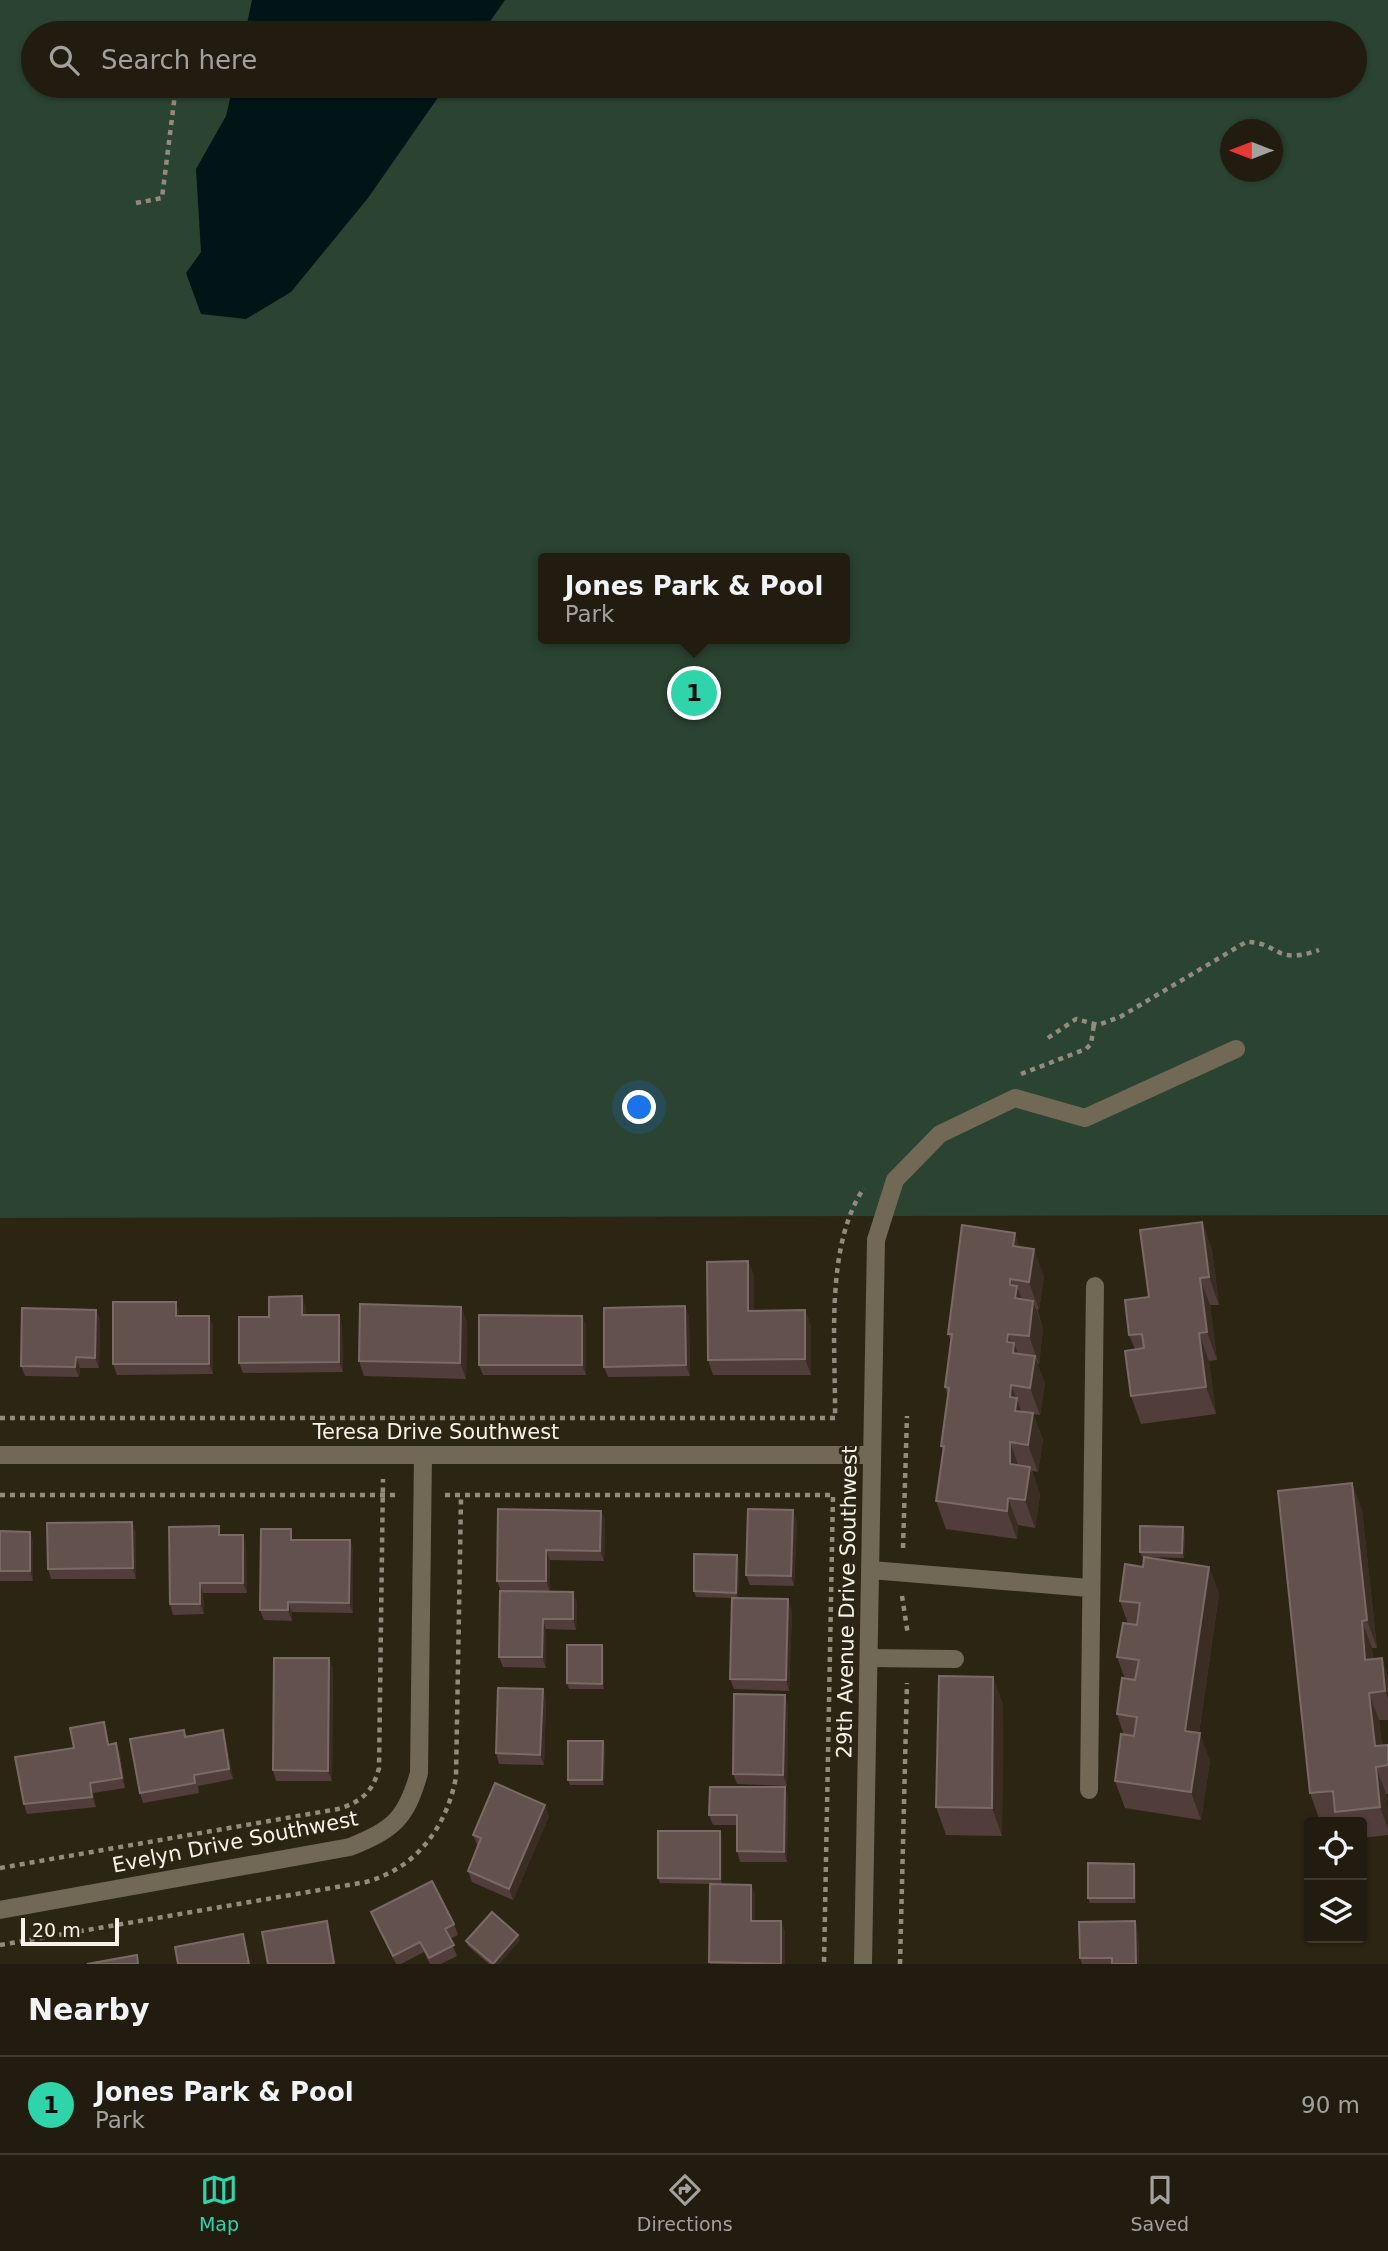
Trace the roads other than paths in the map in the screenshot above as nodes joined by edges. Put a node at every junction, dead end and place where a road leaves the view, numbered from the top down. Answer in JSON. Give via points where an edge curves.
{"nodes":[{"id":1,"x":1237,"y":1049,"type":"dead end"},
{"id":2,"x":1095,"y":1286,"type":"dead end"},
{"id":3,"x":0,"y":1455,"type":"edge"},
{"id":4,"x":423,"y":1455,"type":"junction"},
{"id":5,"x":872,"y":1455,"type":"junction"},
{"id":6,"x":871,"y":1570,"type":"junction"},
{"id":7,"x":1089,"y":1588,"type":"junction"},
{"id":8,"x":870,"y":1658,"type":"junction"},
{"id":9,"x":955,"y":1659,"type":"dead end"},
{"id":10,"x":1089,"y":1790,"type":"dead end"},
{"id":11,"x":0,"y":1910,"type":"edge"},
{"id":12,"x":863,"y":1964,"type":"edge"}],
"edges":[{"from":1,"to":5,"type":"street","name":"29th Avenue Drive Southwest","via":[[1086,1118],[1015,1098],[940,1134],[895,1180],[876,1240]]},
{"from":2,"to":7,"type":"street"},
{"from":3,"to":4,"type":"street","name":"Teresa Drive Southwest"},
{"from":4,"to":5,"type":"street","name":"Teresa Drive Southwest"},
{"from":4,"to":11,"type":"street","name":"Evelyn Drive Southwest","via":[[419,1773],[411,1801],[397,1823],[350,1847]]},
{"from":5,"to":6,"type":"street","name":"29th Avenue Drive Southwest"},
{"from":6,"to":7,"type":"street"},
{"from":6,"to":8,"type":"street","name":"29th Avenue Drive Southwest"},
{"from":7,"to":10,"type":"street"},
{"from":8,"to":9,"type":"street"},
{"from":8,"to":12,"type":"street","name":"29th Avenue Drive Southwest"}]}
